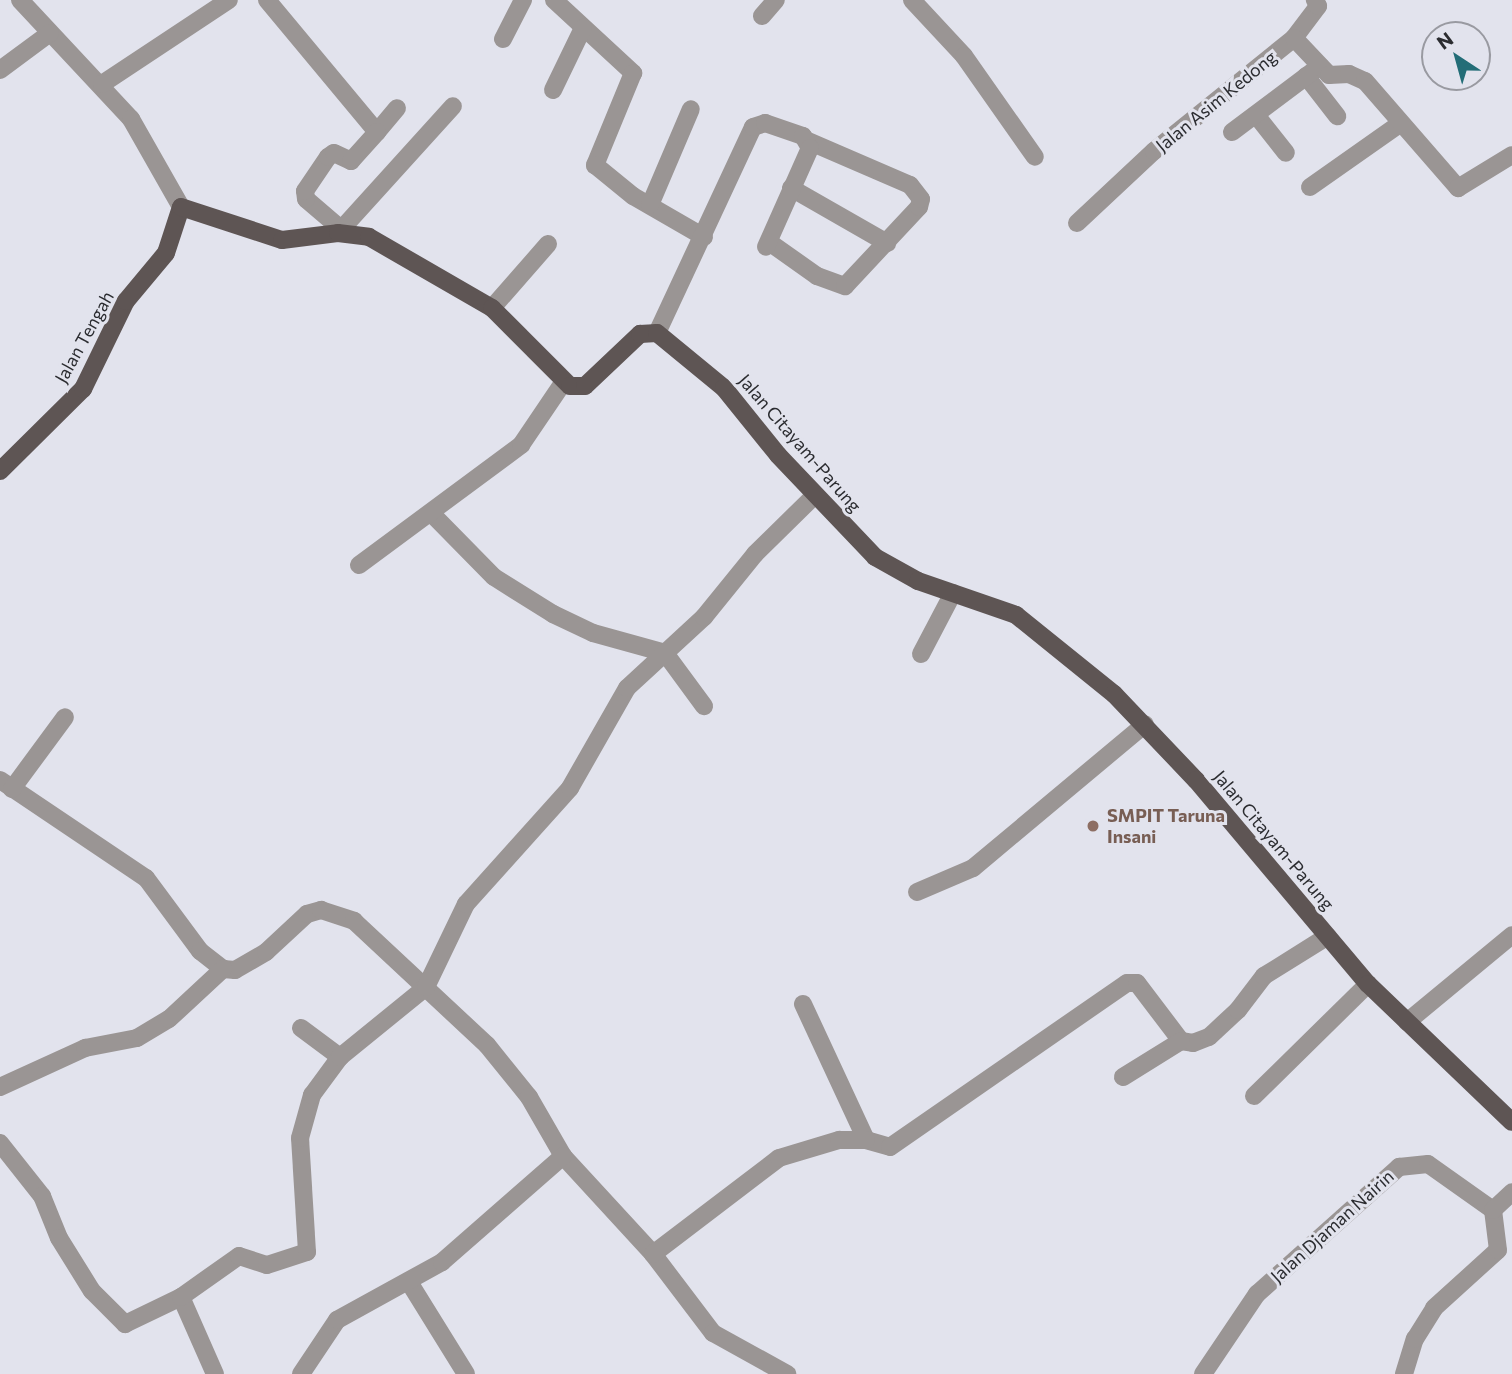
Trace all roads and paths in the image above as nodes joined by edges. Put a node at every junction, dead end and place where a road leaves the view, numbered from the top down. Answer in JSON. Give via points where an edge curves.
{"nodes":[{"id":1,"x":20,"y":0,"type":"edge"},
{"id":2,"x":229,"y":0,"type":"edge"},
{"id":3,"x":267,"y":0,"type":"edge"},
{"id":4,"x":523,"y":0,"type":"edge"},
{"id":5,"x":554,"y":0,"type":"edge"},
{"id":6,"x":776,"y":0,"type":"edge"},
{"id":7,"x":912,"y":0,"type":"edge"},
{"id":8,"x":1315,"y":0,"type":"edge"},
{"id":9,"x":762,"y":16,"type":"dead end"},
{"id":10,"x":583,"y":28,"type":"junction"},
{"id":11,"x":50,"y":33,"type":"junction"},
{"id":12,"x":1294,"y":38,"type":"junction"},
{"id":13,"x":503,"y":39,"type":"dead end"},
{"id":14,"x":0,"y":70,"type":"edge"},
{"id":15,"x":1313,"y":71,"type":"junction"},
{"id":16,"x":102,"y":84,"type":"junction"},
{"id":17,"x":553,"y":90,"type":"dead end"},
{"id":18,"x":453,"y":106,"type":"dead end"},
{"id":19,"x":397,"y":108,"type":"dead end"},
{"id":20,"x":691,"y":109,"type":"dead end"},
{"id":21,"x":1256,"y":115,"type":"junction"},
{"id":22,"x":1337,"y":116,"type":"dead end"},
{"id":23,"x":1401,"y":123,"type":"junction"},
{"id":24,"x":377,"y":132,"type":"junction"},
{"id":25,"x":1232,"y":132,"type":"dead end"},
{"id":26,"x":808,"y":141,"type":"junction"},
{"id":27,"x":1286,"y":153,"type":"dead end"},
{"id":28,"x":1512,"y":155,"type":"edge"},
{"id":29,"x":1035,"y":157,"type":"dead end"},
{"id":30,"x":1310,"y":187,"type":"dead end"},
{"id":31,"x":791,"y":188,"type":"junction"},
{"id":32,"x":650,"y":205,"type":"junction"},
{"id":33,"x":181,"y":207,"type":"junction"},
{"id":34,"x":1077,"y":223,"type":"dead end"},
{"id":35,"x":340,"y":231,"type":"junction"},
{"id":36,"x":704,"y":237,"type":"junction"},
{"id":37,"x":887,"y":243,"type":"junction"},
{"id":38,"x":548,"y":244,"type":"dead end"},
{"id":39,"x":492,"y":308,"type":"junction"},
{"id":40,"x":657,"y":333,"type":"junction"},
{"id":41,"x":563,"y":383,"type":"junction"},
{"id":42,"x":0,"y":471,"type":"edge"},
{"id":43,"x":814,"y":496,"type":"junction"},
{"id":44,"x":432,"y":514,"type":"junction"},
{"id":45,"x":359,"y":565,"type":"dead end"},
{"id":46,"x":953,"y":593,"type":"junction"},
{"id":47,"x":665,"y":653,"type":"junction"},
{"id":48,"x":920,"y":654,"type":"dead end"},
{"id":49,"x":704,"y":706,"type":"dead end"},
{"id":50,"x":65,"y":717,"type":"dead end"},
{"id":51,"x":1145,"y":724,"type":"junction"},
{"id":52,"x":6,"y":784,"type":"edge"},
{"id":53,"x":917,"y":892,"type":"dead end"},
{"id":54,"x":1512,"y":935,"type":"edge"},
{"id":55,"x":1328,"y":936,"type":"junction"},
{"id":56,"x":223,"y":969,"type":"junction"},
{"id":57,"x":1368,"y":984,"type":"junction"},
{"id":58,"x":426,"y":987,"type":"junction"},
{"id":59,"x":803,"y":1004,"type":"dead end"},
{"id":60,"x":1407,"y":1022,"type":"junction"},
{"id":61,"x":301,"y":1028,"type":"dead end"},
{"id":62,"x":1181,"y":1041,"type":"junction"},
{"id":63,"x":340,"y":1057,"type":"junction"},
{"id":64,"x":1122,"y":1077,"type":"dead end"},
{"id":65,"x":0,"y":1087,"type":"edge"},
{"id":66,"x":1254,"y":1096,"type":"dead end"},
{"id":67,"x":1512,"y":1122,"type":"edge"},
{"id":68,"x":866,"y":1140,"type":"junction"},
{"id":69,"x":0,"y":1143,"type":"edge"},
{"id":70,"x":563,"y":1156,"type":"junction"},
{"id":71,"x":1512,"y":1192,"type":"edge"},
{"id":72,"x":1493,"y":1210,"type":"junction"},
{"id":73,"x":653,"y":1254,"type":"junction"},
{"id":74,"x":409,"y":1282,"type":"junction"},
{"id":75,"x":181,"y":1297,"type":"junction"},
{"id":76,"x":215,"y":1374,"type":"edge"},
{"id":77,"x":301,"y":1374,"type":"edge"},
{"id":78,"x":466,"y":1374,"type":"edge"},
{"id":79,"x":787,"y":1374,"type":"edge"},
{"id":80,"x":1203,"y":1374,"type":"edge"},
{"id":81,"x":1404,"y":1374,"type":"edge"}],
"edges":[{"from":1,"to":11,"type":"street"},
{"from":2,"to":16,"type":"street"},
{"from":3,"to":24,"type":"street"},
{"from":4,"to":13,"type":"street"},
{"from":5,"to":10,"type":"street"},
{"from":6,"to":9,"type":"street"},
{"from":7,"to":29,"type":"street","via":[[964,56]]},
{"from":8,"to":12,"type":"street","via":[[1318,6]]},
{"from":10,"to":17,"type":"street"},
{"from":10,"to":32,"type":"street","via":[[632,73],[595,165]]},
{"from":11,"to":14,"type":"street"},
{"from":11,"to":16,"type":"street"},
{"from":12,"to":15,"type":"street","name":"Jalan Asim Kedong"},
{"from":12,"to":34,"type":"street","name":"Jalan Asim Kedong","via":[[1154,151]]},
{"from":15,"to":21,"type":"street"},
{"from":15,"to":22,"type":"street","name":"Jalan Asim Kedong"},
{"from":15,"to":23,"type":"street","via":[[1349,74],[1365,81]]},
{"from":16,"to":33,"type":"street","via":[[150,144]]},
{"from":18,"to":35,"type":"street"},
{"from":19,"to":24,"type":"street"},
{"from":20,"to":32,"type":"street"},
{"from":21,"to":25,"type":"street"},
{"from":21,"to":27,"type":"street"},
{"from":23,"to":28,"type":"street","via":[[1458,188]]},
{"from":23,"to":30,"type":"street"},
{"from":24,"to":35,"type":"street","via":[[351,161],[334,153],[328,157],[305,191],[306,199]]},
{"from":26,"to":31,"type":"street"},
{"from":26,"to":36,"type":"street","via":[[757,123]]},
{"from":26,"to":37,"type":"street","via":[[918,192],[919,207]]},
{"from":31,"to":37,"type":"street"},
{"from":31,"to":37,"type":"street","via":[[767,244],[838,286],[850,282]]},
{"from":32,"to":36,"type":"street"},
{"from":33,"to":35,"type":"main road","via":[[282,240]]},
{"from":33,"to":42,"type":"main road","name":"Jalan Tengah","via":[[166,253],[127,301],[83,389]]},
{"from":35,"to":39,"type":"main road","via":[[369,237]]},
{"from":36,"to":40,"type":"street"},
{"from":38,"to":39,"type":"street"},
{"from":39,"to":41,"type":"main road"},
{"from":40,"to":41,"type":"main road","via":[[640,334],[586,386]]},
{"from":40,"to":43,"type":"main road","name":"Jalan Citayam-Parung","via":[[724,388]]},
{"from":41,"to":44,"type":"street","via":[[521,445]]},
{"from":43,"to":46,"type":"main road","name":"Jalan Citayam-Parung","via":[[886,565]]},
{"from":43,"to":47,"type":"street"},
{"from":44,"to":45,"type":"street"},
{"from":44,"to":47,"type":"street","via":[[494,577],[553,614],[593,633]]},
{"from":46,"to":48,"type":"street"},
{"from":46,"to":51,"type":"main road","name":"Jalan Citayam-Parung","via":[[1032,625]]},
{"from":47,"to":49,"type":"street"},
{"from":47,"to":58,"type":"street","via":[[613,706],[565,795],[466,904]]},
{"from":50,"to":52,"type":"street"},
{"from":51,"to":53,"type":"street","via":[[973,869]]},
{"from":51,"to":55,"type":"main road","name":"Jalan Citayam-Parung"},
{"from":52,"to":56,"type":"street","via":[[146,878],[200,951]]},
{"from":54,"to":60,"type":"street"},
{"from":55,"to":57,"type":"main road","name":"Jalan Citayam-Parung"},
{"from":55,"to":62,"type":"street","via":[[1264,976],[1209,1037]]},
{"from":56,"to":58,"type":"street","via":[[249,963],[307,914],[321,910],[354,921]]},
{"from":56,"to":65,"type":"street","via":[[169,1019],[137,1038],[85,1048]]},
{"from":57,"to":60,"type":"main road","name":"Jalan Citayam-Parung"},
{"from":57,"to":66,"type":"street"},
{"from":58,"to":63,"type":"street"},
{"from":58,"to":70,"type":"street","via":[[519,1082]]},
{"from":59,"to":68,"type":"street"},
{"from":60,"to":67,"type":"main road","name":"Jalan Citayam-Parung"},
{"from":61,"to":63,"type":"street"},
{"from":62,"to":64,"type":"street"},
{"from":62,"to":68,"type":"street","via":[[1131,982],[903,1141],[890,1147]]},
{"from":63,"to":75,"type":"street","via":[[312,1096],[301,1129],[307,1252],[267,1265],[239,1256]]},
{"from":68,"to":73,"type":"street","via":[[839,1140],[779,1158]]},
{"from":69,"to":75,"type":"street","via":[[42,1196],[82,1278],[125,1324]]},
{"from":70,"to":73,"type":"street"},
{"from":70,"to":74,"type":"street","via":[[458,1248]]},
{"from":71,"to":72,"type":"street"},
{"from":72,"to":80,"type":"street","name":"Jalan Djaman Nairin","via":[[1428,1164],[1399,1167],[1257,1294]]},
{"from":72,"to":81,"type":"street","via":[[1498,1250],[1434,1308],[1415,1339]]},
{"from":73,"to":79,"type":"street","via":[[720,1339]]},
{"from":74,"to":77,"type":"street","via":[[337,1320]]},
{"from":74,"to":78,"type":"street"},
{"from":75,"to":76,"type":"street"}]}
